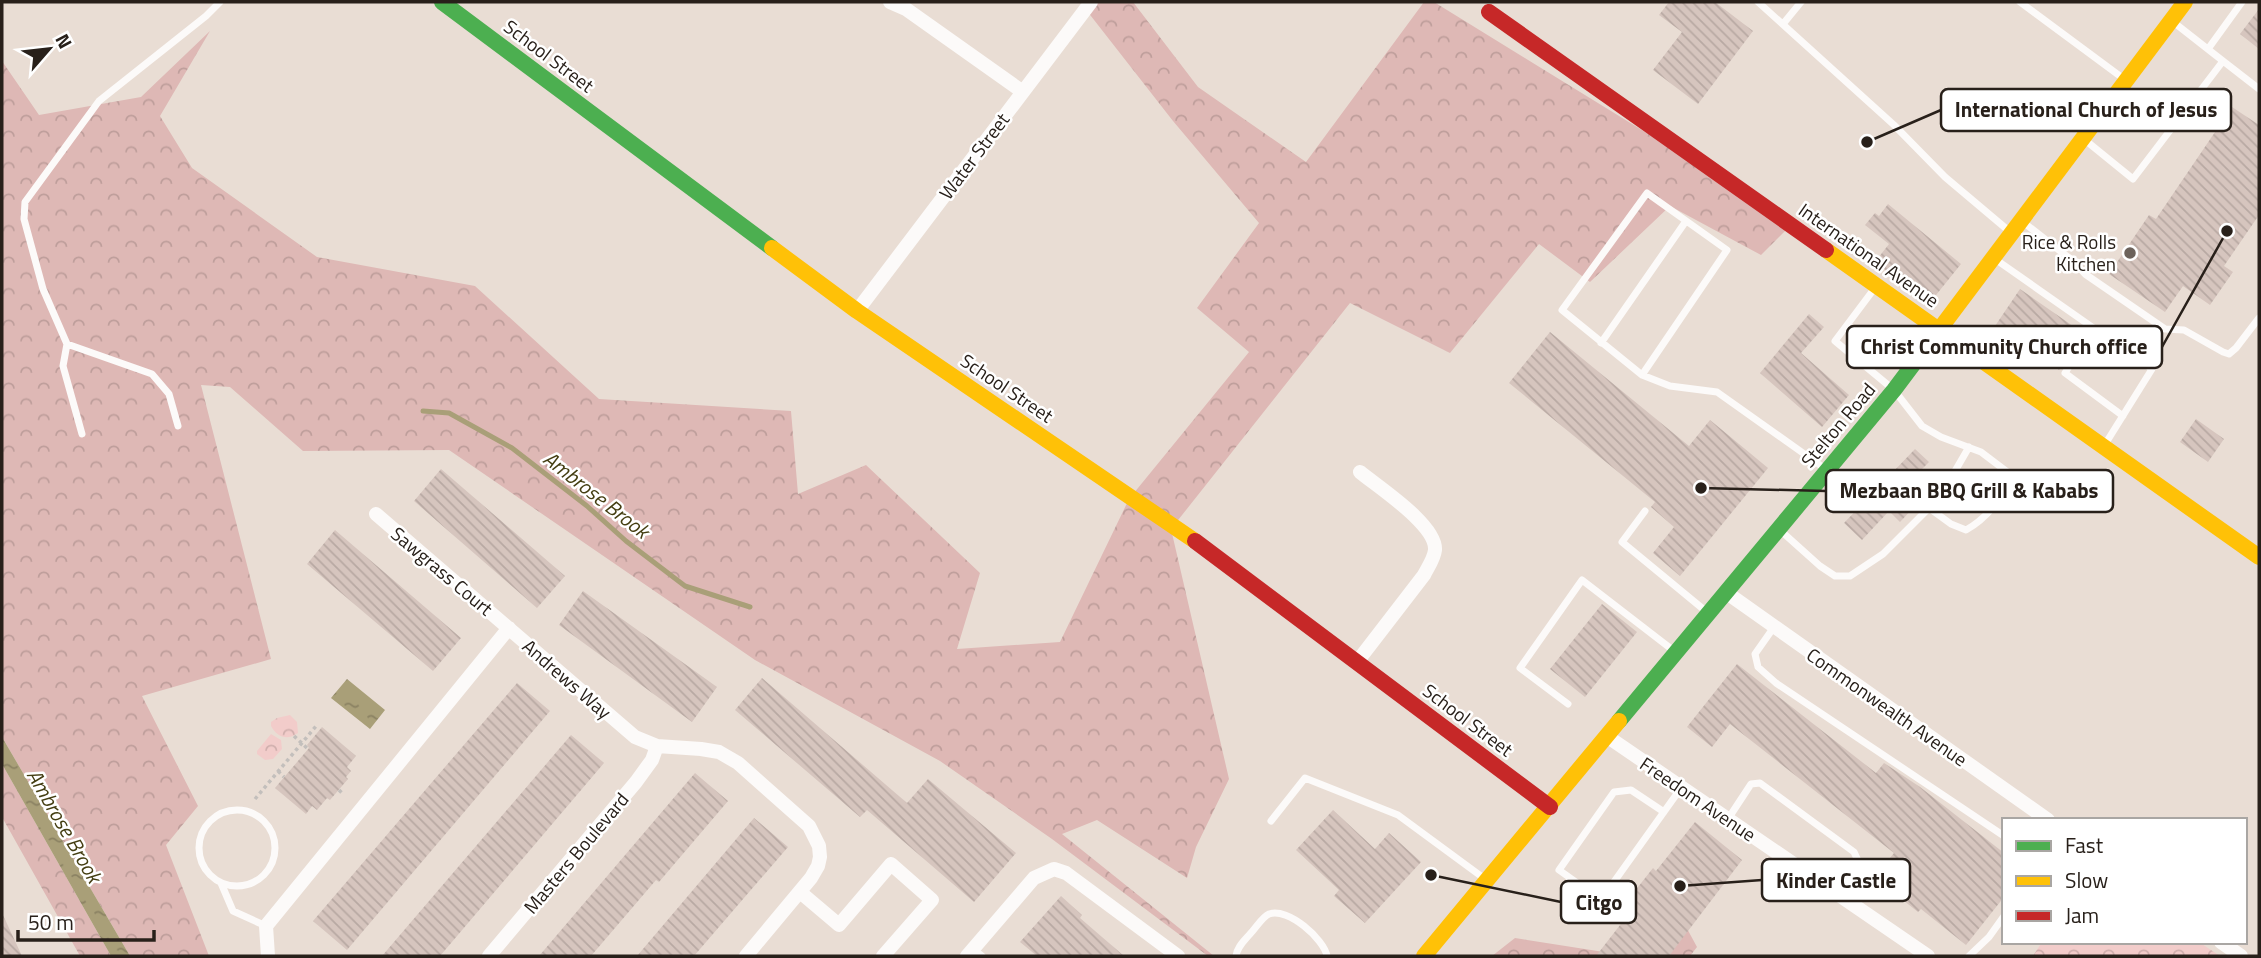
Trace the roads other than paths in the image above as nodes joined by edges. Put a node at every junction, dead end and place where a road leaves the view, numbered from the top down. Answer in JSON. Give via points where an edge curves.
{"nodes":[{"id":1,"x":220,"y":2,"type":"edge"},
{"id":2,"x":442,"y":2,"type":"edge"},
{"id":3,"x":890,"y":2,"type":"edge"},
{"id":4,"x":1091,"y":2,"type":"edge"},
{"id":5,"x":1758,"y":2,"type":"edge"},
{"id":6,"x":1801,"y":2,"type":"edge"},
{"id":7,"x":2020,"y":2,"type":"edge"},
{"id":8,"x":2185,"y":2,"type":"edge"},
{"id":9,"x":2242,"y":2,"type":"edge"},
{"id":10,"x":1489,"y":12,"type":"dead end"},
{"id":11,"x":2171,"y":21,"type":"junction"},
{"id":12,"x":1783,"y":24,"type":"junction"},
{"id":13,"x":2208,"y":49,"type":"junction"},
{"id":14,"x":2223,"y":61,"type":"junction"},
{"id":15,"x":2127,"y":81,"type":"junction"},
{"id":16,"x":2259,"y":89,"type":"edge"},
{"id":17,"x":1023,"y":92,"type":"junction"},
{"id":18,"x":2084,"y":139,"type":"junction"},
{"id":19,"x":1686,"y":221,"type":"junction"},
{"id":20,"x":2017,"y":228,"type":"junction"},
{"id":21,"x":1994,"y":259,"type":"junction"},
{"id":22,"x":1876,"y":286,"type":"junction"},
{"id":23,"x":857,"y":311,"type":"junction"},
{"id":24,"x":2259,"y":318,"type":"edge"},
{"id":25,"x":2093,"y":328,"type":"junction"},
{"id":26,"x":1940,"y":331,"type":"junction"},
{"id":27,"x":1601,"y":343,"type":"junction"},
{"id":28,"x":67,"y":344,"type":"junction"},
{"id":29,"x":1642,"y":375,"type":"junction"},
{"id":30,"x":1894,"y":390,"type":"junction"},
{"id":31,"x":2123,"y":416,"type":"junction"},
{"id":32,"x":178,"y":426,"type":"dead end"},
{"id":33,"x":82,"y":434,"type":"dead end"},
{"id":34,"x":1969,"y":447,"type":"junction"},
{"id":35,"x":2103,"y":447,"type":"junction"},
{"id":36,"x":1828,"y":470,"type":"junction"},
{"id":37,"x":1360,"y":472,"type":"dead end"},
{"id":38,"x":1929,"y":508,"type":"junction"},
{"id":39,"x":1645,"y":511,"type":"dead end"},
{"id":40,"x":376,"y":514,"type":"dead end"},
{"id":41,"x":1780,"y":530,"type":"junction"},
{"id":42,"x":2259,"y":557,"type":"edge"},
{"id":43,"x":1727,"y":593,"type":"junction"},
{"id":44,"x":1710,"y":614,"type":"junction"},
{"id":45,"x":1774,"y":627,"type":"junction"},
{"id":46,"x":509,"y":628,"type":"junction"},
{"id":47,"x":1677,"y":654,"type":"junction"},
{"id":48,"x":1357,"y":662,"type":"junction"},
{"id":49,"x":1568,"y":704,"type":"dead end"},
{"id":50,"x":1608,"y":737,"type":"junction"},
{"id":51,"x":657,"y":746,"type":"junction"},
{"id":52,"x":1681,"y":788,"type":"junction"},
{"id":53,"x":1549,"y":807,"type":"junction"},
{"id":54,"x":1664,"y":812,"type":"junction"},
{"id":55,"x":2045,"y":818,"type":"edge"},
{"id":56,"x":1727,"y":820,"type":"junction"},
{"id":57,"x":1271,"y":821,"type":"dead end"},
{"id":58,"x":2002,"y":835,"type":"edge"},
{"id":59,"x":1488,"y":882,"type":"junction"},
{"id":60,"x":221,"y":883,"type":"junction"},
{"id":61,"x":800,"y":892,"type":"junction"},
{"id":62,"x":1845,"y":900,"type":"junction"},
{"id":63,"x":2002,"y":919,"type":"edge"},
{"id":64,"x":265,"y":926,"type":"junction"},
{"id":65,"x":2224,"y":944,"type":"edge"},
{"id":66,"x":974,"y":954,"type":"edge"},
{"id":67,"x":268,"y":956,"type":"edge"},
{"id":68,"x":489,"y":956,"type":"edge"},
{"id":69,"x":746,"y":956,"type":"edge"},
{"id":70,"x":883,"y":956,"type":"edge"},
{"id":71,"x":1178,"y":956,"type":"edge"},
{"id":72,"x":1236,"y":956,"type":"edge"},
{"id":73,"x":1326,"y":956,"type":"edge"},
{"id":74,"x":1424,"y":956,"type":"edge"},
{"id":75,"x":1928,"y":956,"type":"edge"},
{"id":76,"x":1969,"y":956,"type":"edge"},
{"id":77,"x":2241,"y":956,"type":"edge"}],
"edges":[{"from":1,"to":28,"type":"lane","via":[[99,101],[26,202],[24,219],[43,289]]},
{"from":2,"to":23,"type":"street","name":"School Street"},
{"from":3,"to":17,"type":"street"},
{"from":4,"to":17,"type":"street","name":"Water Street"},
{"from":5,"to":12,"type":"lane"},
{"from":6,"to":12,"type":"lane"},
{"from":7,"to":15,"type":"lane"},
{"from":8,"to":11,"type":"street","name":"Stelton Road"},
{"from":9,"to":13,"type":"lane"},
{"from":10,"to":22,"type":"street","name":"International Avenue"},
{"from":11,"to":13,"type":"lane"},
{"from":11,"to":15,"type":"street","name":"Stelton Road"},
{"from":12,"to":20,"type":"lane","via":[[1945,177]]},
{"from":13,"to":14,"type":"lane"},
{"from":14,"to":16,"type":"lane"},
{"from":14,"to":18,"type":"lane","via":[[2133,179]]},
{"from":15,"to":18,"type":"street","name":"Stelton Road"},
{"from":17,"to":23,"type":"street","name":"Water Street"},
{"from":18,"to":20,"type":"street","name":"Stelton Road"},
{"from":19,"to":27,"type":"lane"},
{"from":19,"to":27,"type":"lane","via":[[1647,193],[1562,310]]},
{"from":19,"to":29,"type":"lane","via":[[1727,250]]},
{"from":20,"to":21,"type":"street","name":"Stelton Road"},
{"from":20,"to":24,"type":"lane","via":[[2073,261],[2165,329],[2184,330],[2223,352],[2229,354],[2236,348]]},
{"from":21,"to":25,"type":"lane"},
{"from":21,"to":26,"type":"street","name":"Stelton Road"},
{"from":22,"to":26,"type":"street","name":"International Avenue"},
{"from":22,"to":30,"type":"lane","via":[[1835,341]]},
{"from":23,"to":48,"type":"street","name":"School Street","via":[[1209,550]]},
{"from":25,"to":31,"type":"lane","via":[[2065,373]]},
{"from":25,"to":31,"type":"lane","via":[[2152,369]]},
{"from":26,"to":30,"type":"street","name":"Stelton Road"},
{"from":26,"to":35,"type":"street","name":"International Avenue"},
{"from":27,"to":29,"type":"lane"},
{"from":28,"to":32,"type":"lane","via":[[152,374],[169,394]]},
{"from":28,"to":33,"type":"lane","via":[[63,366]]},
{"from":29,"to":36,"type":"lane","via":[[1670,386],[1717,392]]},
{"from":30,"to":34,"type":"lane","via":[[1922,426]]},
{"from":30,"to":36,"type":"street","name":"Stelton Road"},
{"from":31,"to":35,"type":"lane"},
{"from":34,"to":38,"type":"lane"},
{"from":34,"to":38,"type":"lane","via":[[2014,477],[1979,522],[1966,530]]},
{"from":35,"to":42,"type":"street","name":"International Avenue"},
{"from":36,"to":41,"type":"street","name":"Stelton Road"},
{"from":37,"to":48,"type":"street","via":[[1422,523],[1435,548],[1424,575]]},
{"from":38,"to":41,"type":"lane","via":[[1883,554],[1850,576],[1835,576]]},
{"from":39,"to":44,"type":"lane","via":[[1622,542]]},
{"from":40,"to":46,"type":"street","name":"Sawgrass Court"},
{"from":41,"to":43,"type":"street","name":"Stelton Road"},
{"from":43,"to":44,"type":"street","name":"Stelton Road"},
{"from":43,"to":45,"type":"street","name":"Commonwealth Avenue"},
{"from":44,"to":47,"type":"street","name":"Stelton Road"},
{"from":45,"to":55,"type":"street","name":"Commonwealth Avenue"},
{"from":45,"to":58,"type":"lane","via":[[1755,654],[1758,667]]},
{"from":46,"to":51,"type":"street","name":"Andrews Way","via":[[635,737]]},
{"from":46,"to":64,"type":"street","name":"Andrews Way"},
{"from":47,"to":49,"type":"lane","via":[[1582,580],[1520,668]]},
{"from":47,"to":50,"type":"street","name":"Stelton Road"},
{"from":48,"to":53,"type":"street","name":"School Street"},
{"from":50,"to":52,"type":"street","name":"Freedom Avenue"},
{"from":50,"to":53,"type":"street","name":"Stelton Road"},
{"from":51,"to":61,"type":"street","name":"Andrews Way","via":[[719,752],[738,763],[810,827],[820,857]]},
{"from":51,"to":68,"type":"street","name":"Masters Boulevard","via":[[636,782]]},
{"from":52,"to":54,"type":"lane"},
{"from":52,"to":56,"type":"street","name":"Freedom Avenue"},
{"from":53,"to":59,"type":"street","name":"Stelton Road"},
{"from":54,"to":54,"type":"lane","via":[[1601,900],[1559,870],[1614,792],[1630,790]]},
{"from":56,"to":62,"type":"street","name":"Freedom Avenue"},
{"from":56,"to":62,"type":"lane","via":[[1751,784],[1760,783],[1854,852],[1862,874]]},
{"from":57,"to":59,"type":"lane","via":[[1305,778],[1398,815]]},
{"from":59,"to":74,"type":"street","name":"Stelton Road"},
{"from":60,"to":60,"type":"lane","via":[[247,885],[259,879],[274,860],[268,825],[248,811],[224,812],[206,826],[200,838],[203,864]]},
{"from":60,"to":64,"type":"lane","via":[[233,911]]},
{"from":61,"to":69,"type":"street","name":"Andrews Way"},
{"from":61,"to":70,"type":"street","via":[[839,925],[891,864],[932,900]]},
{"from":62,"to":75,"type":"street","name":"Freedom Avenue"},
{"from":63,"to":76,"type":"lane"},
{"from":64,"to":67,"type":"street"},
{"from":65,"to":77,"type":"street"},
{"from":66,"to":71,"type":"street","via":[[1034,878],[1054,869],[1066,873]]},
{"from":72,"to":73,"type":"lane","via":[[1265,916],[1273,913],[1289,916],[1316,936]]}]}
